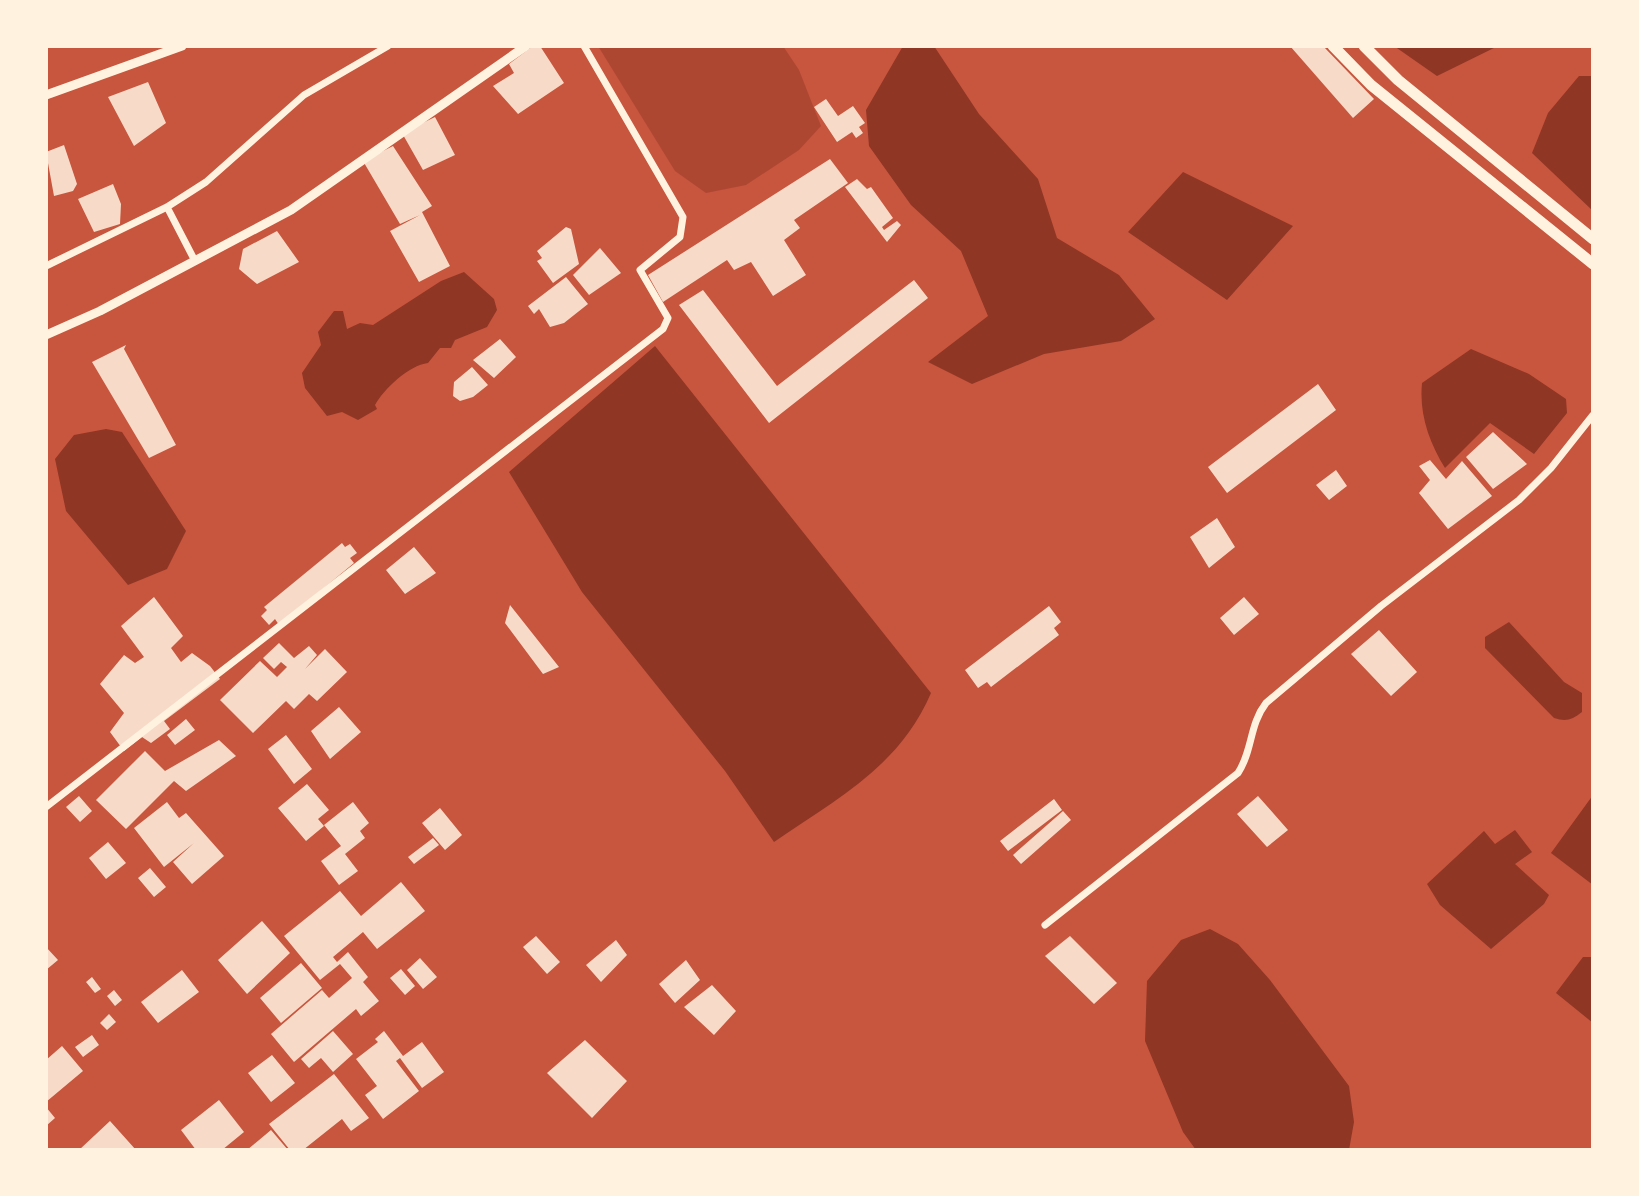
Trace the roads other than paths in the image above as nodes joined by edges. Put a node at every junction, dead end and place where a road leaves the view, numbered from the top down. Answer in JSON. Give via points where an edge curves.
{"nodes":[{"id":1,"x":182,"y":46,"type":"edge"},
{"id":2,"x":388,"y":46,"type":"edge"},
{"id":3,"x":526,"y":46,"type":"edge"},
{"id":4,"x":584,"y":46,"type":"edge"},
{"id":5,"x":1333,"y":46,"type":"edge"},
{"id":6,"x":1364,"y":46,"type":"edge"},
{"id":7,"x":46,"y":95,"type":"edge"},
{"id":8,"x":169,"y":210,"type":"junction"},
{"id":9,"x":1593,"y":239,"type":"edge"},
{"id":10,"x":195,"y":261,"type":"junction"},
{"id":11,"x":1593,"y":264,"type":"edge"},
{"id":12,"x":46,"y":266,"type":"edge"},
{"id":13,"x":46,"y":335,"type":"edge"},
{"id":14,"x":1593,"y":415,"type":"edge"},
{"id":15,"x":46,"y":807,"type":"edge"},
{"id":16,"x":1045,"y":925,"type":"dead end"}],
"edges":[{"from":1,"to":7,"type":"street"},
{"from":2,"to":8,"type":"street","via":[[304,95]]},
{"from":3,"to":10,"type":"street","via":[[291,210]]},
{"from":4,"to":15,"type":"street","via":[[683,217],[680,237],[640,270],[667,324],[266,641]]},
{"from":5,"to":11,"type":"main road","via":[[1371,85]]},
{"from":6,"to":9,"type":"main road","via":[[1398,80]]},
{"from":8,"to":10,"type":"street"},
{"from":8,"to":12,"type":"street"},
{"from":10,"to":13,"type":"street"},
{"from":14,"to":16,"type":"street","via":[[1519,500],[1266,703],[1254,718],[1248,758],[1238,773]]}]}
